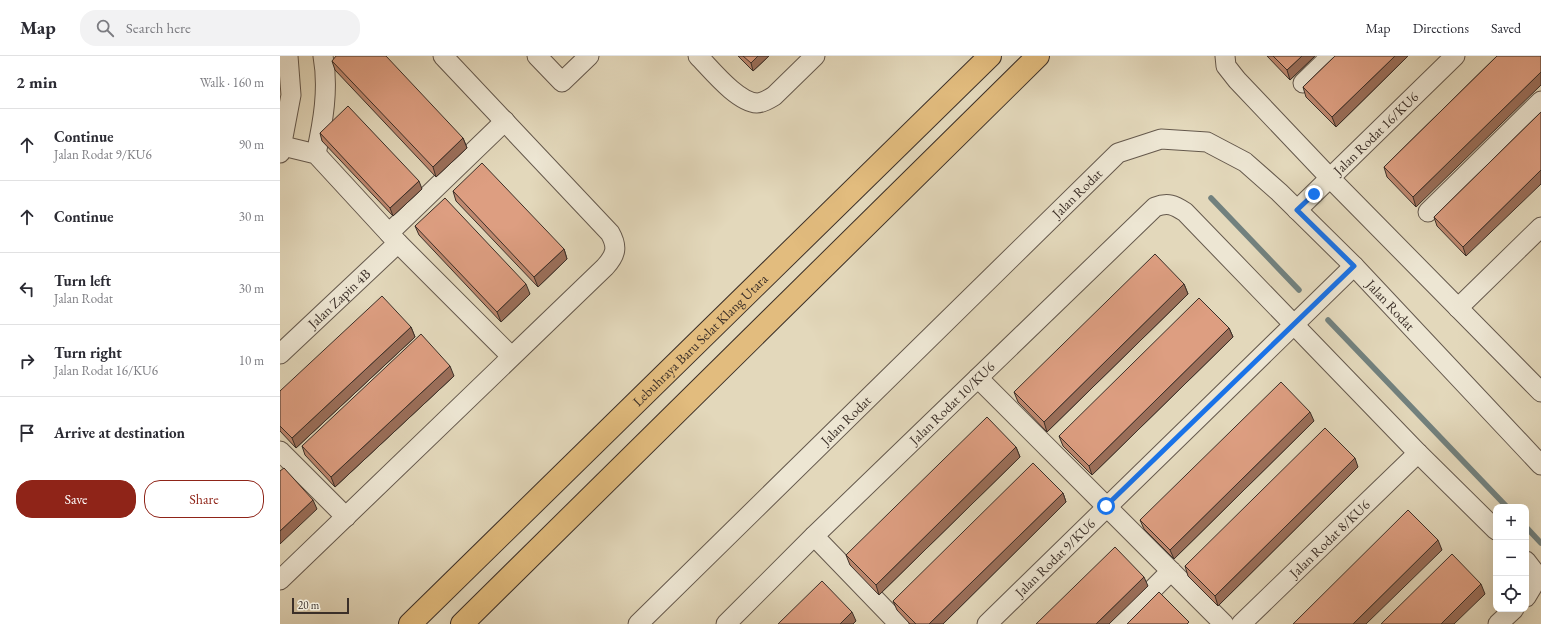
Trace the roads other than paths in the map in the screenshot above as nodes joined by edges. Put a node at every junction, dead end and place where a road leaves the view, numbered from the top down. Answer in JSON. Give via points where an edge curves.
{"nodes":[{"id":1,"x":288,"y":56,"type":"edge"},
{"id":2,"x":324,"y":56,"type":"edge"},
{"id":3,"x":443,"y":56,"type":"edge"},
{"id":4,"x":537,"y":56,"type":"edge"},
{"id":5,"x":589,"y":56,"type":"edge"},
{"id":6,"x":698,"y":56,"type":"edge"},
{"id":7,"x":815,"y":56,"type":"edge"},
{"id":8,"x":990,"y":56,"type":"edge"},
{"id":9,"x":1038,"y":56,"type":"edge"},
{"id":10,"x":1225,"y":56,"type":"edge"},
{"id":11,"x":1331,"y":56,"type":"edge"},
{"id":12,"x":1455,"y":56,"type":"edge"},
{"id":13,"x":1303,"y":83,"type":"dead end"},
{"id":14,"x":1541,"y":101,"type":"edge"},
{"id":15,"x":506,"y":121,"type":"junction"},
{"id":16,"x":281,"y":149,"type":"edge"},
{"id":17,"x":316,"y":154,"type":"junction"},
{"id":18,"x":1331,"y":179,"type":"junction"},
{"id":19,"x":1297,"y":210,"type":"junction"},
{"id":20,"x":1428,"y":212,"type":"dead end"},
{"id":21,"x":1541,"y":227,"type":"edge"},
{"id":22,"x":394,"y":238,"type":"junction"},
{"id":23,"x":1354,"y":266,"type":"junction"},
{"id":24,"x":1458,"y":308,"type":"junction"},
{"id":25,"x":1294,"y":323,"type":"junction"},
{"id":26,"x":280,"y":354,"type":"edge"},
{"id":27,"x":511,"y":356,"type":"junction"},
{"id":28,"x":978,"y":378,"type":"junction"},
{"id":29,"x":1541,"y":392,"type":"edge"},
{"id":30,"x":280,"y":451,"type":"edge"},
{"id":31,"x":1418,"y":453,"type":"junction"},
{"id":32,"x":1541,"y":465,"type":"edge"},
{"id":33,"x":1106,"y":506,"type":"junction"},
{"id":34,"x":346,"y":516,"type":"junction"},
{"id":35,"x":1493,"y":527,"type":"edge"},
{"id":36,"x":814,"y":536,"type":"junction"},
{"id":37,"x":1529,"y":565,"type":"edge"},
{"id":38,"x":1170,"y":571,"type":"junction"},
{"id":39,"x":280,"y":580,"type":"edge"},
{"id":40,"x":1529,"y":592,"type":"edge"},
{"id":41,"x":1511,"y":612,"type":"edge"},
{"id":42,"x":410,"y":624,"type":"edge"},
{"id":43,"x":462,"y":624,"type":"edge"},
{"id":44,"x":638,"y":624,"type":"edge"},
{"id":45,"x":726,"y":624,"type":"edge"},
{"id":46,"x":899,"y":624,"type":"edge"},
{"id":47,"x":986,"y":624,"type":"edge"},
{"id":48,"x":1118,"y":624,"type":"edge"},
{"id":49,"x":1224,"y":624,"type":"edge"},
{"id":50,"x":1241,"y":624,"type":"edge"},
{"id":51,"x":1498,"y":624,"type":"edge"}],
"edges":[{"from":1,"to":16,"type":"street","via":[[291,95]]},
{"from":2,"to":17,"type":"street","via":[[326,73],[323,125]]},
{"from":3,"to":15,"type":"street"},
{"from":4,"to":5,"type":"street","via":[[562,82]]},
{"from":6,"to":7,"type":"street","via":[[734,93],[756,103],[774,96]]},
{"from":8,"to":42,"type":"highway","name":"Lebuhraya Baru Selat Klang Utara"},
{"from":9,"to":43,"type":"highway"},
{"from":10,"to":18,"type":"street","via":[[1226,66],[1237,80]]},
{"from":11,"to":13,"type":"street"},
{"from":12,"to":18,"type":"street","name":"Jalan Rodat 16/KU6"},
{"from":14,"to":20,"type":"street"},
{"from":15,"to":22,"type":"street","name":"Jalan Zapin 4B"},
{"from":15,"to":27,"type":"street","via":[[610,233],[615,241],[616,250],[608,263]]},
{"from":16,"to":17,"type":"street"},
{"from":17,"to":22,"type":"street"},
{"from":18,"to":19,"type":"street","name":"Jalan Rodat 16/KU6"},
{"from":18,"to":24,"type":"street"},
{"from":19,"to":23,"type":"street","name":"Jalan Rodat"},
{"from":19,"to":44,"type":"street","name":"Jalan Rodat","via":[[1245,162],[1207,142],[1161,139],[1118,153]]},
{"from":21,"to":24,"type":"street"},
{"from":22,"to":26,"type":"street","name":"Jalan Zapin 4B"},
{"from":22,"to":27,"type":"street"},
{"from":23,"to":25,"type":"street","name":"Jalan Rodat 9/KU6"},
{"from":23,"to":32,"type":"street","name":"Jalan Rodat"},
{"from":24,"to":29,"type":"street"},
{"from":25,"to":28,"type":"street","name":"Jalan Rodat 10/KU6","via":[[1185,212],[1173,204],[1163,204],[1155,206]]},
{"from":25,"to":31,"type":"street"},
{"from":25,"to":33,"type":"street","name":"Jalan Rodat 9/KU6"},
{"from":27,"to":34,"type":"street"},
{"from":28,"to":33,"type":"street"},
{"from":28,"to":36,"type":"street","name":"Jalan Rodat 10/KU6"},
{"from":30,"to":34,"type":"street"},
{"from":31,"to":35,"type":"street"},
{"from":31,"to":50,"type":"street","name":"Jalan Rodat 8/KU6"},
{"from":33,"to":38,"type":"street"},
{"from":33,"to":47,"type":"street","name":"Jalan Rodat 9/KU6"},
{"from":34,"to":39,"type":"street"},
{"from":36,"to":45,"type":"street","name":"Jalan Rodat 10/KU6"},
{"from":36,"to":46,"type":"street"},
{"from":37,"to":40,"type":"street","via":[[1533,570],[1535,582]]},
{"from":38,"to":48,"type":"street"},
{"from":38,"to":49,"type":"street"},
{"from":41,"to":51,"type":"street"}]}
